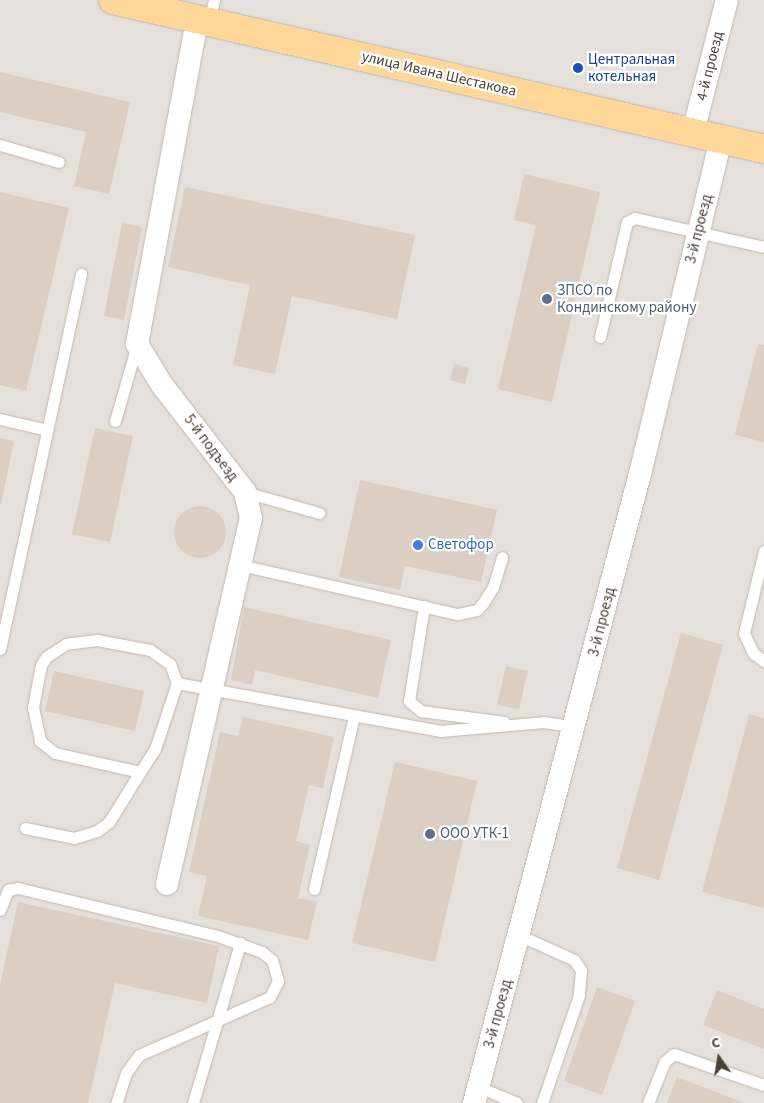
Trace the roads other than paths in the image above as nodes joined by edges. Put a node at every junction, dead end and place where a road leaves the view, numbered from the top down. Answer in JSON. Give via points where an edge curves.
{"nodes":[{"id":1,"x":113,"y":0,"type":"edge"},
{"id":2,"x":727,"y":0,"type":"edge"},
{"id":3,"x":207,"y":14,"type":"edge"},
{"id":4,"x":693,"y":132,"type":"junction"},
{"id":5,"x":721,"y":139,"type":"junction"},
{"id":6,"x":0,"y":145,"type":"edge"},
{"id":7,"x":764,"y":149,"type":"edge"},
{"id":8,"x":59,"y":162,"type":"dead end"},
{"id":9,"x":698,"y":232,"type":"junction"},
{"id":10,"x":764,"y":247,"type":"edge"},
{"id":11,"x":81,"y":274,"type":"dead end"},
{"id":12,"x":600,"y":337,"type":"dead end"},
{"id":13,"x":137,"y":344,"type":"junction"},
{"id":14,"x":0,"y":419,"type":"edge"},
{"id":15,"x":115,"y":420,"type":"dead end"},
{"id":16,"x":47,"y":430,"type":"junction"},
{"id":17,"x":244,"y":492,"type":"junction"},
{"id":18,"x":319,"y":514,"type":"dead end"},
{"id":19,"x":502,"y":557,"type":"dead end"},
{"id":20,"x":763,"y":558,"type":"edge"},
{"id":21,"x":240,"y":565,"type":"junction"},
{"id":22,"x":424,"y":606,"type":"junction"},
{"id":23,"x":0,"y":649,"type":"edge"},
{"id":24,"x":764,"y":661,"type":"edge"},
{"id":25,"x":177,"y":683,"type":"junction"},
{"id":26,"x":213,"y":690,"type":"junction"},
{"id":27,"x":354,"y":716,"type":"junction"},
{"id":28,"x":518,"y":724,"type":"junction"},
{"id":29,"x":575,"y":727,"type":"junction"},
{"id":30,"x":140,"y":772,"type":"junction"},
{"id":31,"x":25,"y":828,"type":"dead end"},
{"id":32,"x":167,"y":884,"type":"dead end"},
{"id":33,"x":314,"y":889,"type":"dead end"},
{"id":34,"x":0,"y":910,"type":"edge"},
{"id":35,"x":519,"y":935,"type":"junction"},
{"id":36,"x":240,"y":943,"type":"junction"},
{"id":37,"x":218,"y":1020,"type":"junction"},
{"id":38,"x":764,"y":1085,"type":"edge"},
{"id":39,"x":476,"y":1095,"type":"edge"},
{"id":40,"x":116,"y":1103,"type":"edge"},
{"id":41,"x":193,"y":1103,"type":"edge"},
{"id":42,"x":517,"y":1103,"type":"edge"},
{"id":43,"x":542,"y":1103,"type":"edge"},
{"id":44,"x":648,"y":1103,"type":"edge"}],
"edges":[{"from":1,"to":3,"type":"main road","name":"улица Ивана Шестакова"},
{"from":2,"to":4,"type":"street","name":"4-й проезд"},
{"from":3,"to":4,"type":"main road","name":"улица Ивана Шестакова"},
{"from":3,"to":13,"type":"street"},
{"from":4,"to":5,"type":"main road","name":"улица Ивана Шестакова"},
{"from":5,"to":7,"type":"main road","name":"улица Ивана Шестакова"},
{"from":5,"to":9,"type":"street","name":"3-й проезд"},
{"from":6,"to":8,"type":"lane"},
{"from":9,"to":10,"type":"lane"},
{"from":9,"to":12,"type":"lane","via":[[635,218],[627,222]]},
{"from":9,"to":29,"type":"street","name":"3-й проезд"},
{"from":11,"to":16,"type":"lane"},
{"from":13,"to":15,"type":"lane"},
{"from":13,"to":17,"type":"street","name":"5-й подъезд","via":[[162,385]]},
{"from":14,"to":16,"type":"lane"},
{"from":16,"to":23,"type":"lane"},
{"from":17,"to":18,"type":"lane"},
{"from":17,"to":21,"type":"street","name":"5-й подъезд","via":[[250,518]]},
{"from":19,"to":22,"type":"lane","via":[[494,587],[477,610],[458,614]]},
{"from":20,"to":24,"type":"lane","via":[[744,633],[753,653]]},
{"from":21,"to":22,"type":"lane"},
{"from":21,"to":26,"type":"street","name":"5-й подъезд"},
{"from":22,"to":28,"type":"lane","via":[[408,692],[414,708]]},
{"from":25,"to":26,"type":"lane"},
{"from":25,"to":30,"type":"lane","via":[[155,749]]},
{"from":25,"to":30,"type":"lane","via":[[170,664],[162,656],[150,650],[97,640],[66,644],[46,657],[41,665],[33,707],[35,730],[46,748]]},
{"from":26,"to":27,"type":"lane"},
{"from":26,"to":32,"type":"street","name":"5-й подъезд"},
{"from":27,"to":28,"type":"lane","via":[[440,732]]},
{"from":27,"to":33,"type":"lane"},
{"from":28,"to":29,"type":"lane","via":[[544,722]]},
{"from":29,"to":35,"type":"street","name":"3-й проезд"},
{"from":30,"to":31,"type":"lane","via":[[109,822],[97,831],[74,838]]},
{"from":34,"to":36,"type":"lane","via":[[8,890],[18,888]]},
{"from":35,"to":39,"type":"street","name":"3-й проезд"},
{"from":35,"to":43,"type":"lane","via":[[574,960],[581,970],[579,995]]},
{"from":36,"to":37,"type":"lane"},
{"from":36,"to":37,"type":"lane","via":[[272,960],[277,970],[275,992],[262,1003]]},
{"from":37,"to":40,"type":"lane","via":[[139,1055],[126,1073]]},
{"from":37,"to":41,"type":"lane"},
{"from":38,"to":44,"type":"lane","via":[[674,1054],[665,1061]]},
{"from":39,"to":42,"type":"lane"}]}
